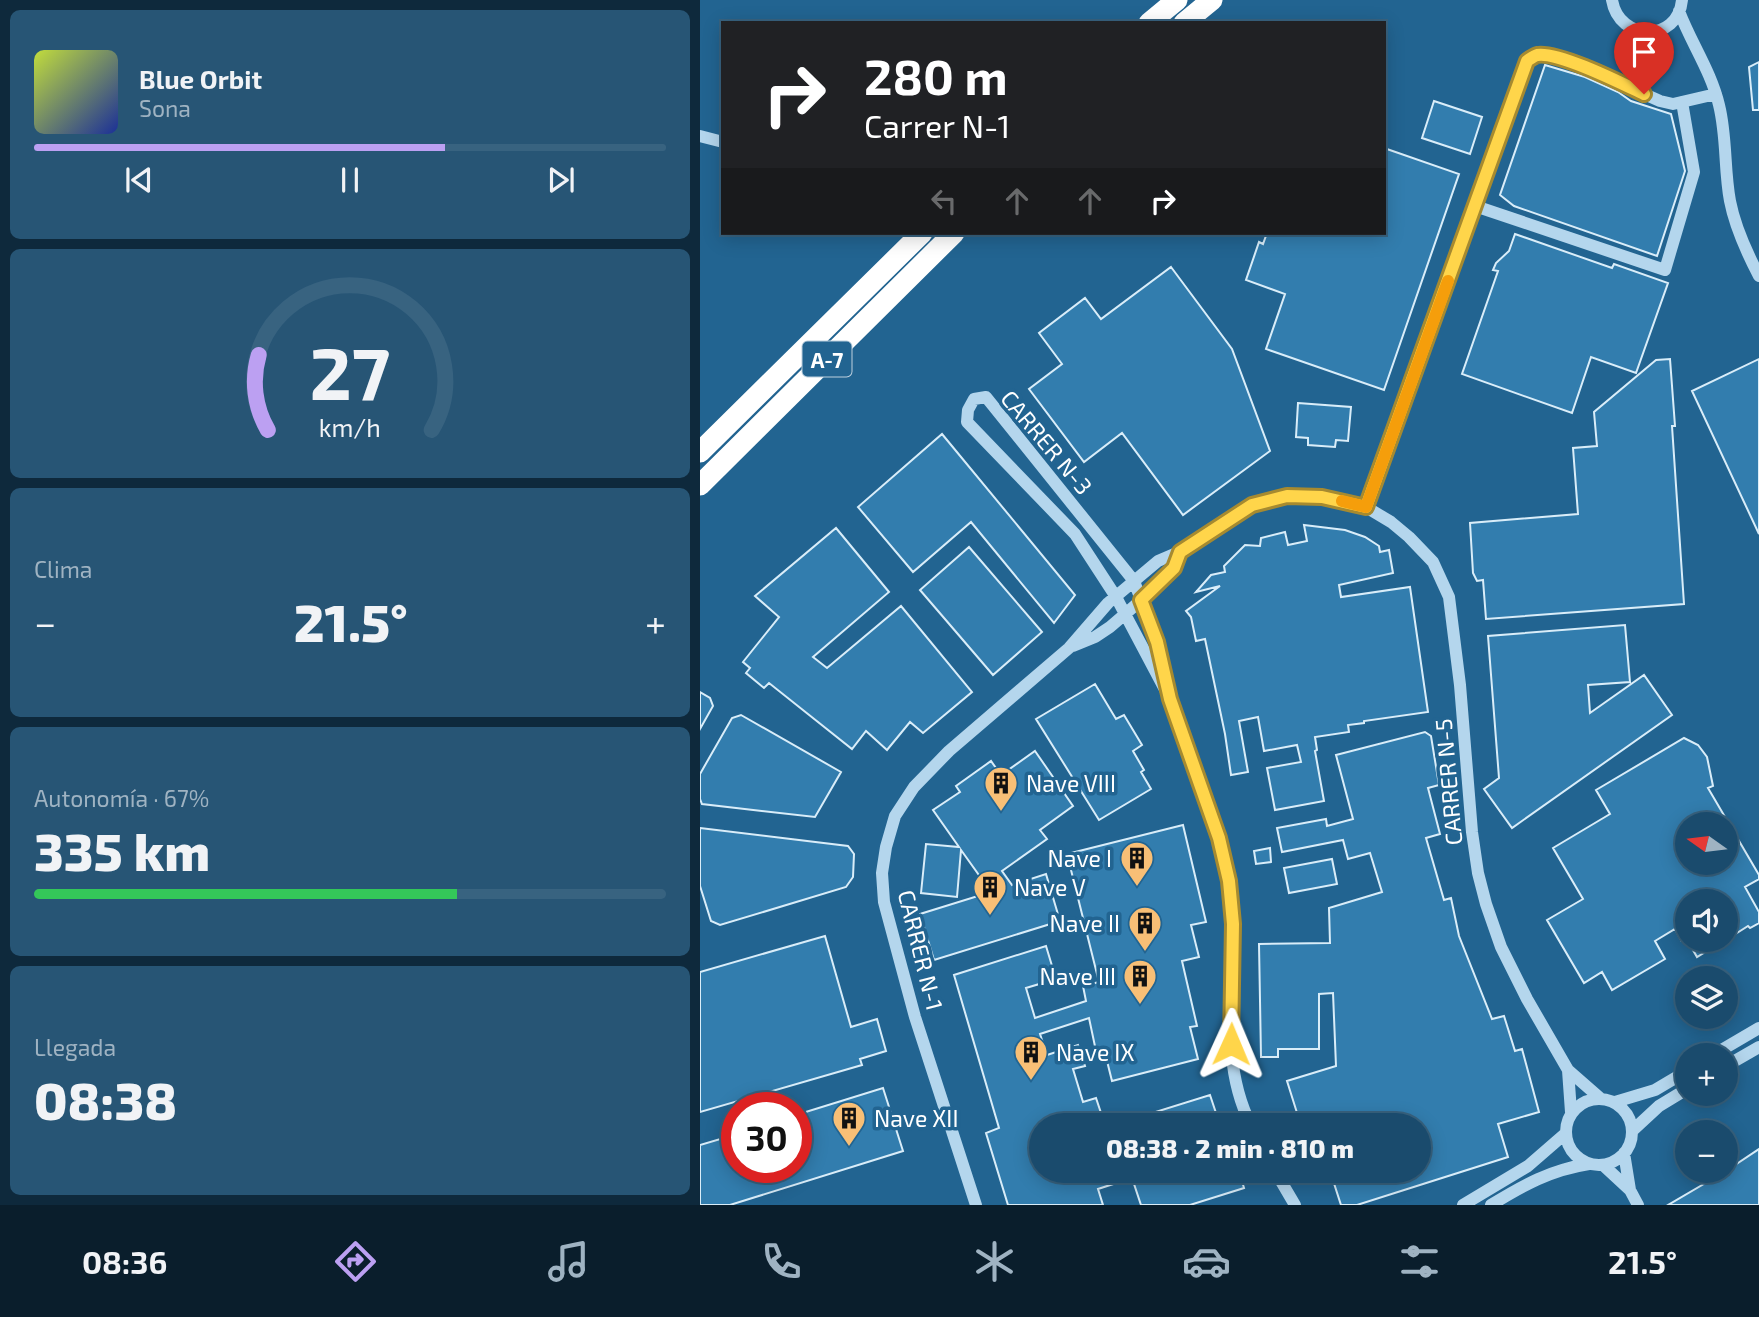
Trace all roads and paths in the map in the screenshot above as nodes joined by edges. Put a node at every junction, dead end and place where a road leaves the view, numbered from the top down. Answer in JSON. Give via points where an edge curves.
{"nodes":[{"id":1,"x":1177,"y":0,"type":"edge"},
{"id":2,"x":1212,"y":0,"type":"edge"},
{"id":3,"x":1612,"y":0,"type":"edge"},
{"id":4,"x":1681,"y":5,"type":"edge"},
{"id":5,"x":1151,"y":21,"type":"edge"},
{"id":6,"x":1186,"y":21,"type":"edge"},
{"id":7,"x":1663,"y":28,"type":"junction"},
{"id":8,"x":1687,"y":32,"type":"junction"},
{"id":9,"x":1716,"y":94,"type":"junction"},
{"id":10,"x":1682,"y":102,"type":"junction"},
{"id":11,"x":700,"y":136,"type":"edge"},
{"id":12,"x":721,"y":141,"type":"edge"},
{"id":13,"x":1475,"y":206,"type":"junction"},
{"id":14,"x":920,"y":235,"type":"edge"},
{"id":15,"x":952,"y":235,"type":"edge"},
{"id":16,"x":1759,"y":276,"type":"edge"},
{"id":17,"x":700,"y":452,"type":"edge"},
{"id":18,"x":700,"y":485,"type":"edge"},
{"id":19,"x":1366,"y":507,"type":"junction"},
{"id":20,"x":1180,"y":552,"type":"junction"},
{"id":21,"x":1134,"y":581,"type":"junction"},
{"id":22,"x":1116,"y":597,"type":"junction"},
{"id":23,"x":1141,"y":600,"type":"junction"},
{"id":24,"x":1125,"y":615,"type":"junction"},
{"id":25,"x":1069,"y":648,"type":"junction"},
{"id":26,"x":1170,"y":699,"type":"junction"},
{"id":27,"x":1759,"y":1028,"type":"edge"},
{"id":28,"x":1733,"y":1043,"type":"edge"},
{"id":29,"x":1759,"y":1046,"type":"edge"},
{"id":30,"x":1738,"y":1059,"type":"edge"},
{"id":31,"x":1568,"y":1070,"type":"junction"},
{"id":32,"x":1675,"y":1078,"type":"edge"},
{"id":33,"x":1675,"y":1096,"type":"edge"},
{"id":34,"x":1600,"y":1098,"type":"junction"},
{"id":35,"x":1615,"y":1102,"type":"junction"},
{"id":36,"x":1571,"y":1112,"type":"junction"},
{"id":37,"x":1247,"y":1113,"type":"edge"},
{"id":38,"x":1632,"y":1131,"type":"junction"},
{"id":39,"x":1566,"y":1133,"type":"junction"},
{"id":40,"x":1624,"y":1153,"type":"junction"},
{"id":41,"x":1589,"y":1164,"type":"junction"},
{"id":42,"x":1603,"y":1165,"type":"junction"},
{"id":43,"x":1282,"y":1183,"type":"edge"},
{"id":44,"x":1630,"y":1190,"type":"junction"},
{"id":45,"x":976,"y":1205,"type":"edge"},
{"id":46,"x":1295,"y":1205,"type":"edge"},
{"id":47,"x":1463,"y":1205,"type":"edge"},
{"id":48,"x":1491,"y":1205,"type":"edge"},
{"id":49,"x":1638,"y":1205,"type":"edge"}],
"edges":[{"from":1,"to":5,"type":"highway"},
{"from":2,"to":6,"type":"highway"},
{"from":3,"to":7,"type":"street","via":[[1617,16],[1628,27],[1643,32]]},
{"from":4,"to":7,"type":"street"},
{"from":4,"to":8,"type":"street"},
{"from":7,"to":8,"type":"street"},
{"from":8,"to":9,"type":"street"},
{"from":9,"to":10,"type":"street"},
{"from":9,"to":16,"type":"street","via":[[1725,136],[1730,202]]},
{"from":10,"to":13,"type":"street","via":[[1660,102],[1588,69],[1536,55],[1527,61]]},
{"from":10,"to":13,"type":"street","via":[[1694,172],[1665,270]]},
{"from":11,"to":12,"type":"street"},
{"from":13,"to":19,"type":"street"},
{"from":14,"to":17,"type":"highway","number":"A-7"},
{"from":15,"to":18,"type":"highway","number":"A-7"},
{"from":19,"to":20,"type":"street","name":"CARRER N-5","via":[[1322,497],[1287,496],[1252,505]]},
{"from":19,"to":31,"type":"street","name":"CARRER N-5","via":[[1391,522],[1425,553],[1449,597],[1478,873],[1501,947]]},
{"from":20,"to":21,"type":"street","name":"CARRER N-1","via":[[1158,561]]},
{"from":20,"to":23,"type":"street","name":"CARRER N-1","via":[[1174,568]]},
{"from":21,"to":22,"type":"street","name":"CARRER N-1"},
{"from":21,"to":22,"type":"street","name":"CARRER N-3","via":[[986,397],[974,399],[967,422],[1075,534]]},
{"from":21,"to":23,"type":"street","name":"CARRER N-3"},
{"from":22,"to":24,"type":"street","name":"CARRER N-3"},
{"from":22,"to":25,"type":"street","name":"CARRER N-1"},
{"from":23,"to":24,"type":"street","name":"CARRER N-1"},
{"from":23,"to":26,"type":"street","name":"CARRER N-3","via":[[1157,642]]},
{"from":24,"to":25,"type":"street","name":"CARRER N-1","via":[[1095,637]]},
{"from":24,"to":26,"type":"street","name":"CARRER N-3"},
{"from":25,"to":45,"type":"street","name":"CARRER N-1","via":[[914,787],[895,816],[886,847],[884,902],[915,1017]]},
{"from":26,"to":37,"type":"street","name":"CARRER N-3","via":[[1219,838],[1229,881],[1233,1073]]},
{"from":27,"to":28,"type":"street"},
{"from":29,"to":30,"type":"street"},
{"from":31,"to":34,"type":"street"},
{"from":31,"to":36,"type":"street"},
{"from":32,"to":35,"type":"street","via":[[1655,1090]]},
{"from":33,"to":38,"type":"street"},
{"from":34,"to":35,"type":"street"},
{"from":34,"to":36,"type":"street"},
{"from":35,"to":38,"type":"street","via":[[1624,1109]]},
{"from":36,"to":39,"type":"street"},
{"from":38,"to":40,"type":"street"},
{"from":39,"to":41,"type":"street","via":[[1571,1151]]},
{"from":39,"to":47,"type":"street","via":[[1528,1166]]},
{"from":40,"to":42,"type":"street"},
{"from":40,"to":44,"type":"street"},
{"from":41,"to":42,"type":"street"},
{"from":41,"to":48,"type":"street","via":[[1563,1168],[1529,1182]]},
{"from":42,"to":44,"type":"street"},
{"from":43,"to":46,"type":"street"},
{"from":44,"to":49,"type":"street"}]}
